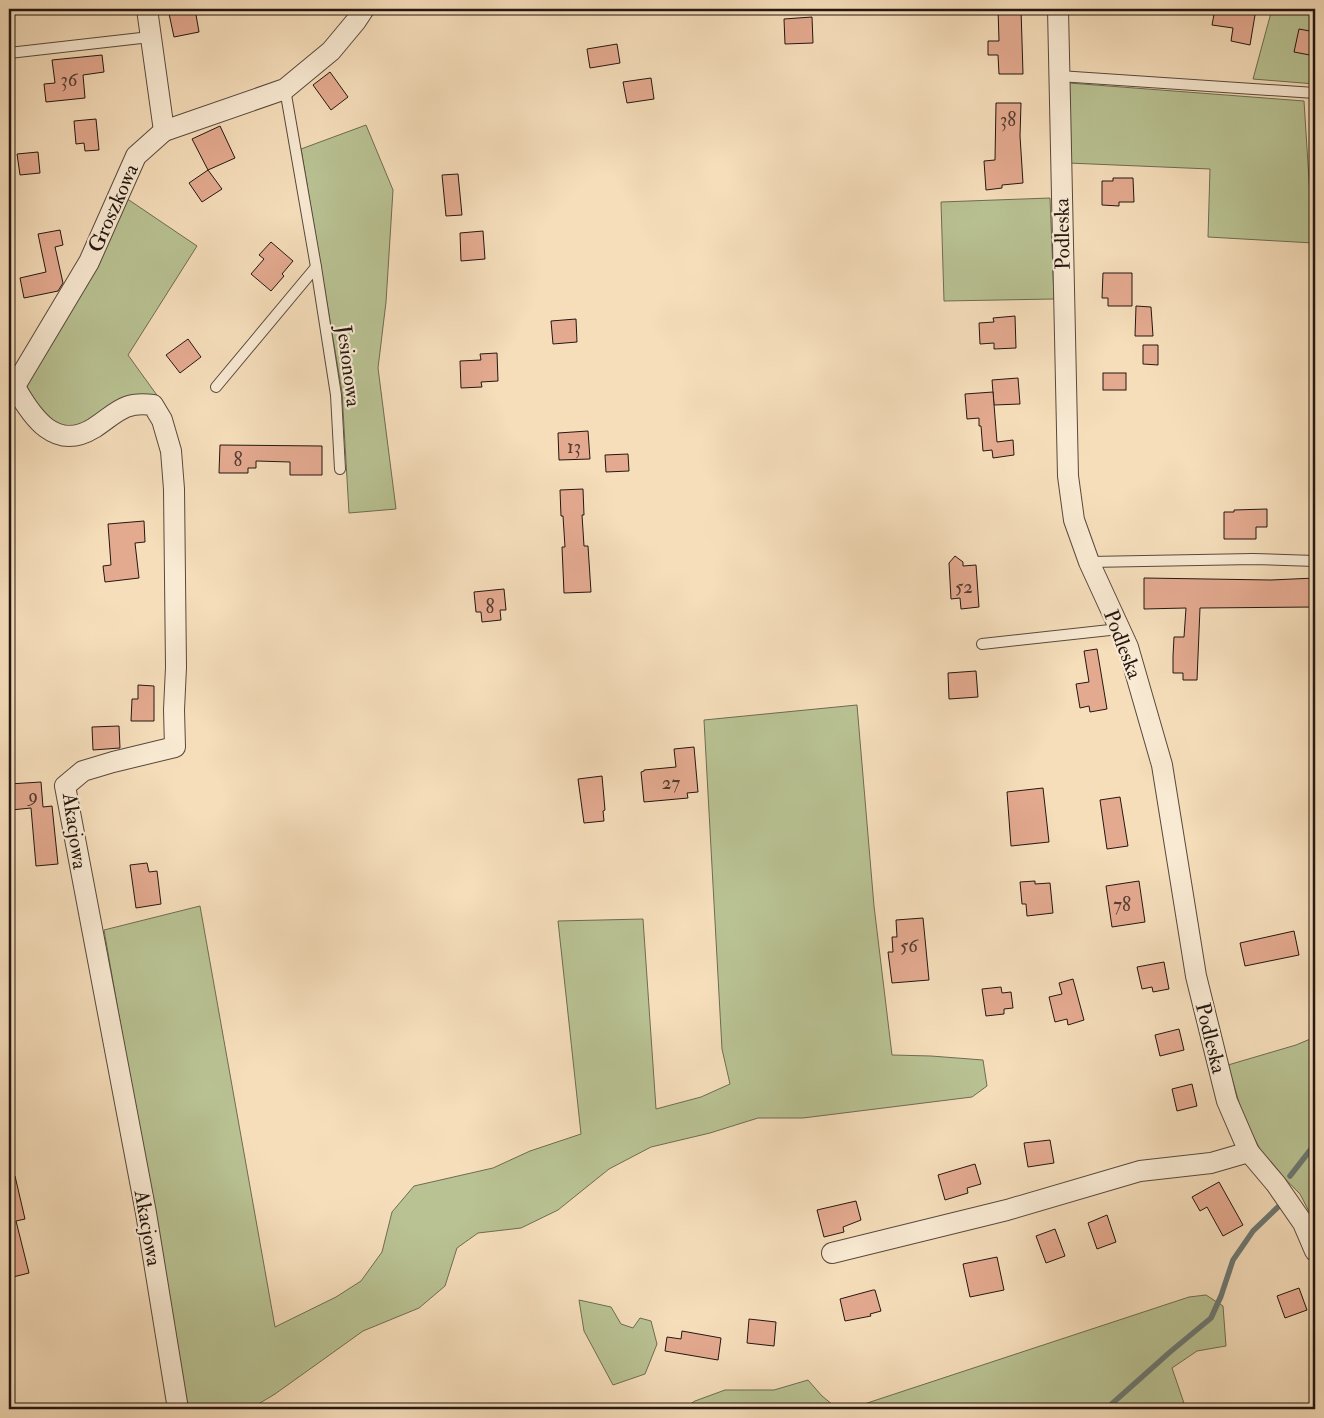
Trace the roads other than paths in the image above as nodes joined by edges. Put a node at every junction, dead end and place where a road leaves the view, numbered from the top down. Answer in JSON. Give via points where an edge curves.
{"nodes":[{"id":1,"x":147,"y":9,"type":"edge"},
{"id":2,"x":364,"y":9,"type":"edge"},
{"id":3,"x":1058,"y":9,"type":"edge"},
{"id":4,"x":150,"y":37,"type":"junction"},
{"id":5,"x":9,"y":53,"type":"edge"},
{"id":6,"x":1059,"y":76,"type":"junction"},
{"id":7,"x":285,"y":88,"type":"junction"},
{"id":8,"x":1315,"y":93,"type":"edge"},
{"id":9,"x":164,"y":131,"type":"junction"},
{"id":10,"x":316,"y":267,"type":"junction"},
{"id":11,"x":216,"y":387,"type":"dead end"},
{"id":12,"x":12,"y":391,"type":"edge"},
{"id":13,"x":340,"y":469,"type":"dead end"},
{"id":14,"x":1315,"y":561,"type":"edge"},
{"id":15,"x":1089,"y":562,"type":"junction"},
{"id":16,"x":1119,"y":629,"type":"junction"},
{"id":17,"x":982,"y":644,"type":"dead end"},
{"id":18,"x":1249,"y":1152,"type":"junction"},
{"id":19,"x":1315,"y":1251,"type":"edge"},
{"id":20,"x":832,"y":1253,"type":"dead end"},
{"id":21,"x":178,"y":1409,"type":"edge"}],
"edges":[{"from":1,"to":4,"type":"street"},
{"from":2,"to":7,"type":"street","name":"Groszkowa","via":[[331,51]]},
{"from":3,"to":6,"type":"street","name":"Podleska"},
{"from":4,"to":5,"type":"lane"},
{"from":4,"to":9,"type":"street"},
{"from":6,"to":8,"type":"lane"},
{"from":6,"to":15,"type":"street","name":"Podleska","via":[[1068,476],[1074,520]]},
{"from":7,"to":9,"type":"street","name":"Groszkowa"},
{"from":7,"to":10,"type":"lane","name":"Jesionowa"},
{"from":9,"to":12,"type":"street","name":"Groszkowa","via":[[136,156],[89,262]]},
{"from":10,"to":11,"type":"lane"},
{"from":10,"to":13,"type":"lane","name":"Jesionowa","via":[[336,395]]},
{"from":12,"to":21,"type":"street","name":"Akacjowa","via":[[43,426],[69,436],[93,428],[124,407],[138,403],[153,405],[162,420],[172,451],[175,747],[83,771],[65,786],[142,1195]]},
{"from":14,"to":15,"type":"lane"},
{"from":15,"to":16,"type":"street","name":"Podleska"},
{"from":16,"to":17,"type":"lane"},
{"from":16,"to":18,"type":"street","name":"Podleska","via":[[1128,647],[1162,765],[1196,976],[1222,1082]]},
{"from":18,"to":19,"type":"street","name":"Podleska","via":[[1303,1223]]},
{"from":18,"to":20,"type":"street","via":[[1211,1163],[1140,1171],[1006,1210]]}]}
